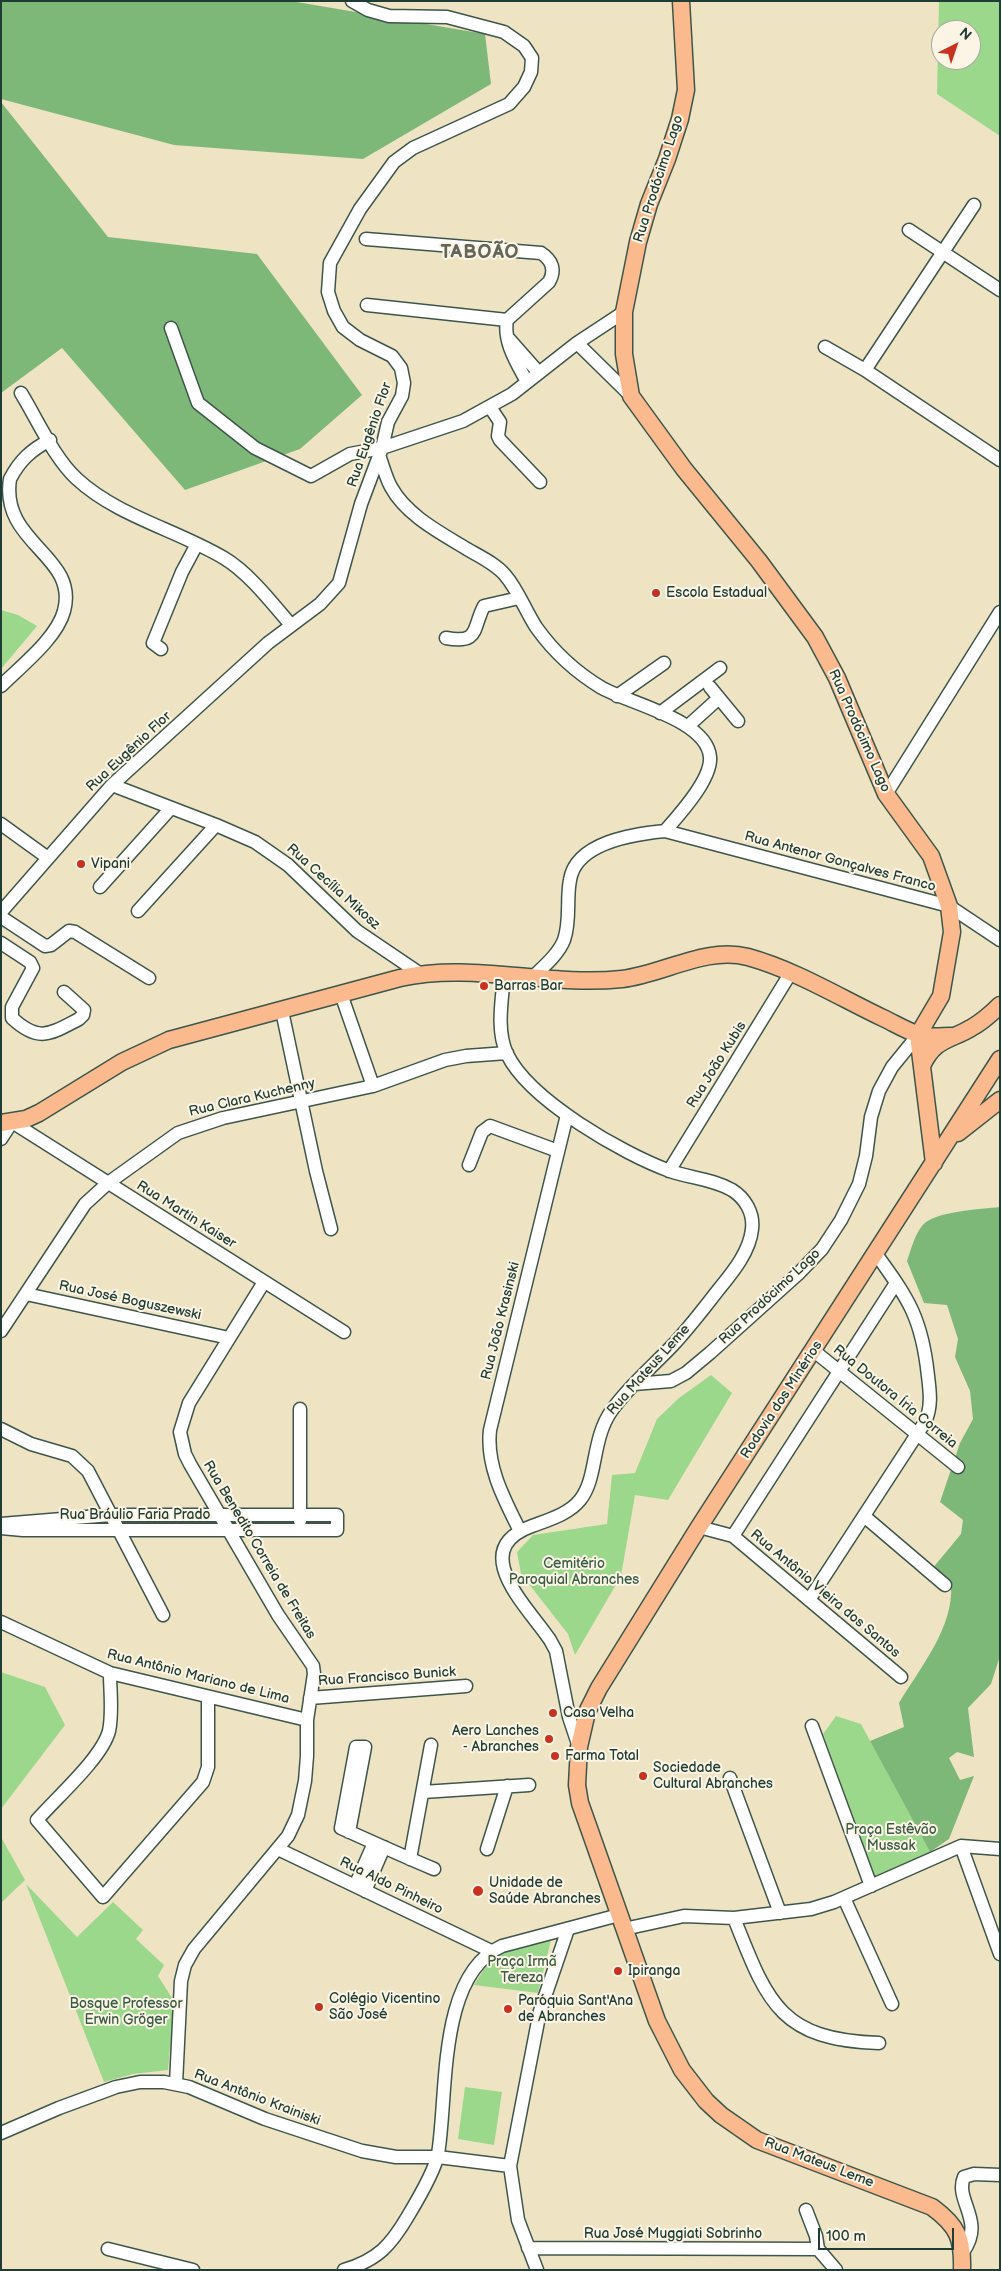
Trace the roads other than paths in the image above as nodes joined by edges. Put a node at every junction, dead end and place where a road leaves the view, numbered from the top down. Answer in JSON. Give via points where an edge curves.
{"nodes":[{"id":1,"x":352,"y":1,"type":"edge"},
{"id":2,"x":680,"y":1,"type":"edge"},
{"id":3,"x":974,"y":205,"type":"dead end"},
{"id":4,"x":909,"y":230,"type":"dead end"},
{"id":5,"x":366,"y":239,"type":"dead end"},
{"id":6,"x":943,"y":253,"type":"junction"},
{"id":7,"x":1000,"y":290,"type":"edge"},
{"id":8,"x":367,"y":305,"type":"dead end"},
{"id":9,"x":624,"y":312,"type":"junction"},
{"id":10,"x":507,"y":320,"type":"junction"},
{"id":11,"x":171,"y":328,"type":"dead end"},
{"id":12,"x":577,"y":343,"type":"junction"},
{"id":13,"x":825,"y":347,"type":"dead end"},
{"id":14,"x":519,"y":355,"type":"junction"},
{"id":15,"x":864,"y":370,"type":"junction"},
{"id":16,"x":539,"y":373,"type":"junction"},
{"id":17,"x":527,"y":382,"type":"junction"},
{"id":18,"x":22,"y":392,"type":"dead end"},
{"id":19,"x":631,"y":396,"type":"junction"},
{"id":20,"x":490,"y":408,"type":"junction"},
{"id":21,"x":50,"y":440,"type":"junction"},
{"id":22,"x":380,"y":452,"type":"junction"},
{"id":23,"x":1000,"y":460,"type":"edge"},
{"id":24,"x":540,"y":482,"type":"dead end"},
{"id":25,"x":197,"y":544,"type":"junction"},
{"id":26,"x":519,"y":598,"type":"junction"},
{"id":27,"x":1000,"y":612,"type":"edge"},
{"id":28,"x":291,"y":625,"type":"junction"},
{"id":29,"x":995,"y":629,"type":"edge"},
{"id":30,"x":446,"y":638,"type":"dead end"},
{"id":31,"x":160,"y":649,"type":"dead end"},
{"id":32,"x":664,"y":663,"type":"dead end"},
{"id":33,"x":720,"y":668,"type":"dead end"},
{"id":34,"x":1,"y":686,"type":"edge"},
{"id":35,"x":710,"y":687,"type":"dead end"},
{"id":36,"x":617,"y":696,"type":"junction"},
{"id":37,"x":719,"y":698,"type":"junction"},
{"id":38,"x":660,"y":713,"type":"junction"},
{"id":39,"x":738,"y":721,"type":"dead end"},
{"id":40,"x":688,"y":726,"type":"junction"},
{"id":41,"x":112,"y":785,"type":"junction"},
{"id":42,"x":886,"y":794,"type":"junction"},
{"id":43,"x":171,"y":808,"type":"junction"},
{"id":44,"x":1,"y":824,"type":"edge"},
{"id":45,"x":216,"y":824,"type":"junction"},
{"id":46,"x":665,"y":831,"type":"junction"},
{"id":47,"x":48,"y":858,"type":"junction"},
{"id":48,"x":100,"y":887,"type":"dead end"},
{"id":49,"x":4,"y":904,"type":"edge"},
{"id":50,"x":949,"y":906,"type":"junction"},
{"id":51,"x":138,"y":911,"type":"dead end"},
{"id":52,"x":1,"y":917,"type":"edge"},
{"id":53,"x":1000,"y":940,"type":"edge"},
{"id":54,"x":1,"y":943,"type":"edge"},
{"id":55,"x":419,"y":973,"type":"junction"},
{"id":56,"x":790,"y":974,"type":"junction"},
{"id":57,"x":504,"y":976,"type":"junction"},
{"id":58,"x":149,"y":978,"type":"dead end"},
{"id":59,"x":532,"y":978,"type":"junction"},
{"id":60,"x":64,"y":992,"type":"dead end"},
{"id":61,"x":341,"y":994,"type":"junction"},
{"id":62,"x":1000,"y":1005,"type":"edge"},
{"id":63,"x":282,"y":1011,"type":"junction"},
{"id":64,"x":918,"y":1035,"type":"junction"},
{"id":65,"x":951,"y":1036,"type":"junction"},
{"id":66,"x":507,"y":1053,"type":"junction"},
{"id":67,"x":1000,"y":1059,"type":"edge"},
{"id":68,"x":922,"y":1066,"type":"junction"},
{"id":69,"x":373,"y":1086,"type":"junction"},
{"id":70,"x":1000,"y":1100,"type":"edge"},
{"id":71,"x":301,"y":1102,"type":"junction"},
{"id":72,"x":567,"y":1115,"type":"junction"},
{"id":73,"x":6,"y":1123,"type":"edge"},
{"id":74,"x":1,"y":1139,"type":"edge"},
{"id":75,"x":948,"y":1140,"type":"junction"},
{"id":76,"x":558,"y":1151,"type":"junction"},
{"id":77,"x":934,"y":1163,"type":"junction"},
{"id":78,"x":469,"y":1165,"type":"dead end"},
{"id":79,"x":669,"y":1171,"type":"junction"},
{"id":80,"x":108,"y":1183,"type":"junction"},
{"id":81,"x":331,"y":1230,"type":"dead end"},
{"id":82,"x":876,"y":1254,"type":"junction"},
{"id":83,"x":264,"y":1282,"type":"junction"},
{"id":84,"x":896,"y":1282,"type":"junction"},
{"id":85,"x":26,"y":1294,"type":"junction"},
{"id":86,"x":1,"y":1331,"type":"edge"},
{"id":87,"x":344,"y":1332,"type":"dead end"},
{"id":88,"x":229,"y":1338,"type":"junction"},
{"id":89,"x":814,"y":1351,"type":"junction"},
{"id":90,"x":839,"y":1371,"type":"junction"},
{"id":91,"x":634,"y":1384,"type":"junction"},
{"id":92,"x":300,"y":1408,"type":"dead end"},
{"id":93,"x":1,"y":1429,"type":"edge"},
{"id":94,"x":917,"y":1433,"type":"junction"},
{"id":95,"x":958,"y":1467,"type":"dead end"},
{"id":96,"x":111,"y":1515,"type":"junction"},
{"id":97,"x":220,"y":1515,"type":"junction"},
{"id":98,"x":300,"y":1515,"type":"junction"},
{"id":99,"x":864,"y":1516,"type":"junction"},
{"id":100,"x":1,"y":1524,"type":"edge"},
{"id":101,"x":700,"y":1527,"type":"junction"},
{"id":102,"x":1,"y":1528,"type":"edge"},
{"id":103,"x":119,"y":1530,"type":"junction"},
{"id":104,"x":228,"y":1530,"type":"junction"},
{"id":105,"x":300,"y":1530,"type":"junction"},
{"id":106,"x":520,"y":1530,"type":"junction"},
{"id":107,"x":733,"y":1536,"type":"junction"},
{"id":108,"x":946,"y":1585,"type":"dead end"},
{"id":109,"x":809,"y":1600,"type":"junction"},
{"id":110,"x":163,"y":1615,"type":"dead end"},
{"id":111,"x":1,"y":1622,"type":"edge"},
{"id":112,"x":110,"y":1673,"type":"junction"},
{"id":113,"x":901,"y":1678,"type":"dead end"},
{"id":114,"x":466,"y":1686,"type":"dead end"},
{"id":115,"x":208,"y":1697,"type":"junction"},
{"id":116,"x":310,"y":1698,"type":"junction"},
{"id":117,"x":307,"y":1720,"type":"junction"},
{"id":118,"x":812,"y":1726,"type":"dead end"},
{"id":119,"x":431,"y":1745,"type":"dead end"},
{"id":120,"x":579,"y":1748,"type":"junction"},
{"id":121,"x":730,"y":1778,"type":"dead end"},
{"id":122,"x":529,"y":1785,"type":"dead end"},
{"id":123,"x":507,"y":1786,"type":"junction"},
{"id":124,"x":423,"y":1792,"type":"junction"},
{"id":125,"x":350,"y":1832,"type":"junction"},
{"id":126,"x":379,"y":1845,"type":"junction"},
{"id":127,"x":961,"y":1846,"type":"junction"},
{"id":128,"x":278,"y":1849,"type":"junction"},
{"id":129,"x":487,"y":1849,"type":"dead end"},
{"id":130,"x":1000,"y":1849,"type":"edge"},
{"id":131,"x":410,"y":1859,"type":"junction"},
{"id":132,"x":434,"y":1869,"type":"dead end"},
{"id":133,"x":871,"y":1886,"type":"junction"},
{"id":134,"x":360,"y":1888,"type":"junction"},
{"id":135,"x":844,"y":1898,"type":"junction"},
{"id":136,"x":780,"y":1913,"type":"junction"},
{"id":137,"x":734,"y":1918,"type":"junction"},
{"id":138,"x":621,"y":1922,"type":"junction"},
{"id":139,"x":568,"y":1929,"type":"junction"},
{"id":140,"x":491,"y":1951,"type":"junction"},
{"id":141,"x":1000,"y":1954,"type":"edge"},
{"id":142,"x":892,"y":2004,"type":"dead end"},
{"id":143,"x":879,"y":2043,"type":"dead end"},
{"id":144,"x":176,"y":2084,"type":"junction"},
{"id":145,"x":1,"y":2133,"type":"edge"},
{"id":146,"x":438,"y":2156,"type":"junction"},
{"id":147,"x":510,"y":2166,"type":"junction"},
{"id":148,"x":1000,"y":2175,"type":"edge"},
{"id":149,"x":806,"y":2210,"type":"dead end"},
{"id":150,"x":528,"y":2248,"type":"junction"},
{"id":151,"x":108,"y":2249,"type":"dead end"},
{"id":152,"x":818,"y":2249,"type":"junction"},
{"id":153,"x":963,"y":2252,"type":"junction"},
{"id":154,"x":194,"y":2270,"type":"edge"},
{"id":155,"x":344,"y":2270,"type":"edge"},
{"id":156,"x":537,"y":2270,"type":"edge"},
{"id":157,"x":836,"y":2270,"type":"edge"},
{"id":158,"x":962,"y":2270,"type":"edge"}],
"edges":[{"from":1,"to":22,"type":"street","name":"Rua Eugênio Flor","via":[[389,16],[448,17],[504,32],[524,46],[532,58],[531,72],[524,87],[509,104],[413,148],[394,162],[360,209],[330,263],[328,292],[343,327],[360,340],[392,356],[404,382],[402,396],[388,422]]},
{"from":2,"to":9,"type":"main road","name":"Rua Prodócimo Lago","via":[[686,90],[670,151],[638,242]]},
{"from":3,"to":6,"type":"street"},
{"from":4,"to":6,"type":"street"},
{"from":5,"to":10,"type":"street","via":[[541,253],[552,265],[550,282]]},
{"from":6,"to":7,"type":"street"},
{"from":6,"to":15,"type":"street"},
{"from":8,"to":10,"type":"street"},
{"from":9,"to":12,"type":"street"},
{"from":9,"to":19,"type":"main road","name":"Rua Prodócimo Lago","via":[[624,354]]},
{"from":10,"to":14,"type":"street","via":[[505,330],[511,351]]},
{"from":11,"to":22,"type":"street","via":[[198,403],[255,448],[311,476],[350,454]]},
{"from":12,"to":16,"type":"street"},
{"from":12,"to":19,"type":"street"},
{"from":13,"to":15,"type":"street"},
{"from":14,"to":16,"type":"street"},
{"from":14,"to":17,"type":"street"},
{"from":15,"to":23,"type":"street"},
{"from":16,"to":17,"type":"street"},
{"from":17,"to":20,"type":"street"},
{"from":18,"to":21,"type":"street"},
{"from":19,"to":42,"type":"main road","name":"Rua Prodócimo Lago","via":[[678,462],[815,637],[837,678]]},
{"from":20,"to":22,"type":"street"},
{"from":20,"to":24,"type":"street","via":[[500,422],[500,440]]},
{"from":21,"to":25,"type":"street","via":[[64,464],[90,490]]},
{"from":21,"to":34,"type":"street","via":[[31,450],[18,463],[6,486],[3,507],[9,527],[62,581],[64,610],[53,632]]},
{"from":22,"to":26,"type":"street","via":[[392,488],[408,507],[429,526],[504,574]]},
{"from":22,"to":28,"type":"street","name":"Rua Eugênio Flor","via":[[358,513],[339,583],[320,604]]},
{"from":25,"to":28,"type":"street","via":[[226,559]]},
{"from":25,"to":31,"type":"street","via":[[182,572],[154,643]]},
{"from":26,"to":30,"type":"street","via":[[484,606],[475,631],[468,638]]},
{"from":26,"to":36,"type":"street","via":[[536,628],[564,660]]},
{"from":27,"to":29,"type":"street"},
{"from":28,"to":41,"type":"street","name":"Rua Eugênio Flor"},
{"from":29,"to":42,"type":"street"},
{"from":32,"to":36,"type":"street"},
{"from":33,"to":38,"type":"street"},
{"from":35,"to":37,"type":"street"},
{"from":36,"to":38,"type":"street"},
{"from":37,"to":39,"type":"street"},
{"from":37,"to":40,"type":"street"},
{"from":38,"to":40,"type":"street"},
{"from":40,"to":46,"type":"street","via":[[702,739],[710,757],[706,773]]},
{"from":41,"to":43,"type":"street","name":"Rua Cecília Mikosz"},
{"from":41,"to":47,"type":"street","name":"Rua Eugênio Flor"},
{"from":42,"to":50,"type":"main road","name":"Rua Prodócimo Lago","via":[[931,856]]},
{"from":43,"to":45,"type":"street","name":"Rua Cecília Mikosz"},
{"from":43,"to":48,"type":"street"},
{"from":44,"to":47,"type":"street"},
{"from":45,"to":51,"type":"street"},
{"from":45,"to":55,"type":"street","name":"Rua Cecília Mikosz","via":[[279,857],[357,931]]},
{"from":46,"to":50,"type":"street","name":"Rua Antenor Gonçalves Franco"},
{"from":46,"to":59,"type":"street","via":[[634,834],[584,855],[572,870],[569,920],[564,940]]},
{"from":47,"to":49,"type":"street","name":"Rua Eugênio Flor"},
{"from":50,"to":53,"type":"street","name":"Rua Antenor Gonçalves Franco"},
{"from":50,"to":64,"type":"main road","name":"Rua Prodócimo Lago","via":[[952,932],[943,986],[936,1006]]},
{"from":52,"to":58,"type":"street","via":[[45,946],[69,931],[75,932]]},
{"from":54,"to":60,"type":"street","via":[[30,962],[33,968],[12,1007],[12,1018],[22,1027],[37,1035],[47,1035],[80,1019],[84,1010]]},
{"from":55,"to":57,"type":"main road","via":[[447,971]]},
{"from":55,"to":61,"type":"main road"},
{"from":56,"to":59,"type":"main road","via":[[746,957],[721,954],[624,979]]},
{"from":56,"to":64,"type":"main road"},
{"from":56,"to":79,"type":"street","name":"Rua João Kubis"},
{"from":57,"to":59,"type":"main road"},
{"from":57,"to":66,"type":"street","name":"Rua Mateus Leme","via":[[501,1022]]},
{"from":61,"to":63,"type":"main road"},
{"from":61,"to":69,"type":"street"},
{"from":62,"to":65,"type":"main road","via":[[971,1028]]},
{"from":63,"to":71,"type":"street"},
{"from":63,"to":73,"type":"main road","via":[[154,1045],[40,1113]]},
{"from":64,"to":65,"type":"main road"},
{"from":64,"to":68,"type":"main road"},
{"from":64,"to":91,"type":"street","name":"Rua Prodócimo Lago","via":[[879,1091],[859,1184],[822,1249],[686,1372],[671,1381]]},
{"from":65,"to":68,"type":"main road","via":[[933,1048]]},
{"from":66,"to":69,"type":"street","name":"Rua Clara Kuchenny","via":[[445,1060]]},
{"from":66,"to":72,"type":"street","name":"Rua Mateus Leme","via":[[531,1084]]},
{"from":67,"to":75,"type":"main road","name":"Rodovia dos Minérios"},
{"from":68,"to":77,"type":"main road"},
{"from":69,"to":71,"type":"street","name":"Rua Clara Kuchenny"},
{"from":70,"to":75,"type":"main road"},
{"from":71,"to":80,"type":"street","name":"Rua Clara Kuchenny","via":[[189,1128],[160,1144]]},
{"from":71,"to":81,"type":"street"},
{"from":72,"to":76,"type":"street","name":"Rua João Krasinski"},
{"from":72,"to":79,"type":"street","name":"Rua Mateus Leme","via":[[645,1161]]},
{"from":73,"to":74,"type":"street"},
{"from":73,"to":80,"type":"street","name":"Rua Martin Kaiser"},
{"from":75,"to":77,"type":"main road","name":"Rodovia dos Minérios"},
{"from":76,"to":78,"type":"street","via":[[490,1126],[482,1132]]},
{"from":76,"to":106,"type":"street","name":"Rua João Krasinski","via":[[490,1430],[494,1470]]},
{"from":77,"to":82,"type":"main road","name":"Rodovia dos Minérios"},
{"from":79,"to":91,"type":"street","name":"Rua Mateus Leme","via":[[724,1186],[738,1194],[750,1212],[752,1229],[744,1254],[727,1279],[685,1332]]},
{"from":80,"to":83,"type":"street","name":"Rua Martin Kaiser"},
{"from":80,"to":85,"type":"street","name":"Rua Clara Kuchenny","via":[[86,1204]]},
{"from":82,"to":84,"type":"street"},
{"from":82,"to":89,"type":"main road","name":"Rodovia dos Minérios"},
{"from":83,"to":87,"type":"street","name":"Rua Martin Kaiser"},
{"from":83,"to":88,"type":"street","name":"Rua Benedito Correia de Freitas"},
{"from":84,"to":90,"type":"street"},
{"from":84,"to":94,"type":"street","via":[[916,1317],[927,1362],[930,1406]]},
{"from":85,"to":86,"type":"street","name":"Rua Clara Kuchenny"},
{"from":85,"to":88,"type":"street","name":"Rua José Boguszewski"},
{"from":88,"to":97,"type":"street","name":"Rua Benedito Correia de Freitas","via":[[193,1396],[180,1432],[185,1454]]},
{"from":89,"to":90,"type":"street","name":"Rua Doutora Íria Correia"},
{"from":89,"to":101,"type":"main road","name":"Rodovia dos Minérios"},
{"from":90,"to":94,"type":"street","name":"Rua Doutora Íria Correia"},
{"from":90,"to":107,"type":"street"},
{"from":91,"to":106,"type":"street","name":"Rua Mateus Leme","via":[[604,1421],[588,1484],[579,1501],[560,1515]]},
{"from":92,"to":98,"type":"street"},
{"from":93,"to":96,"type":"street","via":[[31,1444],[72,1456],[88,1471]]},
{"from":94,"to":95,"type":"street","name":"Rua Doutora Íria Correia"},
{"from":94,"to":99,"type":"street"},
{"from":96,"to":97,"type":"street","name":"Rua Bráulio Faria Prado"},
{"from":96,"to":100,"type":"street","name":"Rua Bráulio Faria Prado"},
{"from":96,"to":103,"type":"street"},
{"from":97,"to":98,"type":"street","name":"Rua Bráulio Faria Prado"},
{"from":97,"to":104,"type":"street","name":"Rua Benedito Correia de Freitas"},
{"from":98,"to":105,"type":"street"},
{"from":98,"to":105,"type":"street","name":"Rua Bráulio Faria Prado","via":[[337,1515],[337,1530]]},
{"from":99,"to":108,"type":"street"},
{"from":99,"to":109,"type":"street"},
{"from":101,"to":107,"type":"street","name":"Rua Antônio Vieira dos Santos"},
{"from":101,"to":120,"type":"main road","name":"Rodovia dos Minérios","via":[[593,1699]]},
{"from":102,"to":103,"type":"street","name":"Rua Bráulio Faria Prado"},
{"from":103,"to":104,"type":"street","name":"Rua Bráulio Faria Prado"},
{"from":103,"to":110,"type":"street"},
{"from":104,"to":105,"type":"street","name":"Rua Bráulio Faria Prado"},
{"from":104,"to":116,"type":"street","name":"Rua Benedito Correia de Freitas","via":[[282,1622],[313,1666]]},
{"from":106,"to":120,"type":"street","name":"Rua Mateus Leme","via":[[504,1549],[502,1568],[510,1585],[556,1651],[569,1717]]},
{"from":107,"to":109,"type":"street","name":"Rua Antônio Vieira dos Santos"},
{"from":109,"to":113,"type":"street","name":"Rua Antônio Vieira dos Santos"},
{"from":111,"to":112,"type":"street","name":"Rua Antônio Mariano de Lima"},
{"from":112,"to":115,"type":"street","name":"Rua Antônio Mariano de Lima"},
{"from":112,"to":115,"type":"street","via":[[110,1721],[104,1742],[91,1761],[36,1820],[103,1897],[203,1782],[208,1766]]},
{"from":114,"to":116,"type":"street","name":"Rua Francisco Bunick"},
{"from":115,"to":117,"type":"street","name":"Rua Antônio Mariano de Lima"},
{"from":116,"to":117,"type":"street","name":"Rua Benedito Correia de Freitas"},
{"from":117,"to":128,"type":"street","name":"Rua Benedito Correia de Freitas","via":[[307,1768],[298,1815]]},
{"from":118,"to":133,"type":"street"},
{"from":119,"to":124,"type":"street"},
{"from":120,"to":138,"type":"main road","name":"Rua Mateus Leme","via":[[580,1803]]},
{"from":121,"to":136,"type":"street"},
{"from":122,"to":123,"type":"street"},
{"from":123,"to":124,"type":"street"},
{"from":123,"to":129,"type":"street"},
{"from":124,"to":131,"type":"street"},
{"from":125,"to":125,"type":"street","via":[[363,1756],[365,1747],[356,1747],[341,1828]]},
{"from":125,"to":126,"type":"street"},
{"from":126,"to":131,"type":"street"},
{"from":126,"to":134,"type":"street"},
{"from":127,"to":130,"type":"street"},
{"from":127,"to":133,"type":"street"},
{"from":127,"to":141,"type":"street"},
{"from":128,"to":134,"type":"street","name":"Rua Aldo Pinheiro"},
{"from":128,"to":144,"type":"street","name":"Rua Benedito Correia de Freitas","via":[[205,1936],[185,1965],[181,1981]]},
{"from":131,"to":132,"type":"street"},
{"from":133,"to":135,"type":"street"},
{"from":134,"to":140,"type":"street","name":"Rua Aldo Pinheiro"},
{"from":135,"to":136,"type":"street","via":[[811,1909]]},
{"from":135,"to":142,"type":"street"},
{"from":136,"to":137,"type":"street"},
{"from":137,"to":138,"type":"street","via":[[684,1916]]},
{"from":137,"to":143,"type":"street","via":[[759,1980],[786,2014],[823,2036]]},
{"from":138,"to":139,"type":"street"},
{"from":138,"to":153,"type":"main road","name":"Rua Mateus Leme","via":[[671,2052],[694,2086],[716,2110],[738,2128],[770,2146],[932,2207],[955,2230]]},
{"from":139,"to":140,"type":"street","via":[[516,1941]]},
{"from":139,"to":147,"type":"street","via":[[540,2011]]},
{"from":140,"to":146,"type":"street","via":[[463,1985],[453,2014]]},
{"from":144,"to":145,"type":"street","name":"Rua Antônio Krainiski","via":[[140,2082],[116,2087]]},
{"from":144,"to":146,"type":"street","name":"Rua Antônio Krainiski","via":[[344,2146],[396,2157]]},
{"from":146,"to":147,"type":"street","name":"Rua Antônio Krainiski"},
{"from":146,"to":155,"type":"street","via":[[394,2238],[377,2256]]},
{"from":147,"to":150,"type":"street","via":[[518,2220]]},
{"from":148,"to":153,"type":"street","via":[[964,2177],[962,2187],[972,2233]]},
{"from":149,"to":152,"type":"street"},
{"from":150,"to":152,"type":"street","name":"Rua José Muggiati Sobrinho"},
{"from":150,"to":156,"type":"street"},
{"from":151,"to":154,"type":"street"},
{"from":152,"to":157,"type":"street"},
{"from":153,"to":158,"type":"main road","name":"Rua Mateus Leme"}]}
